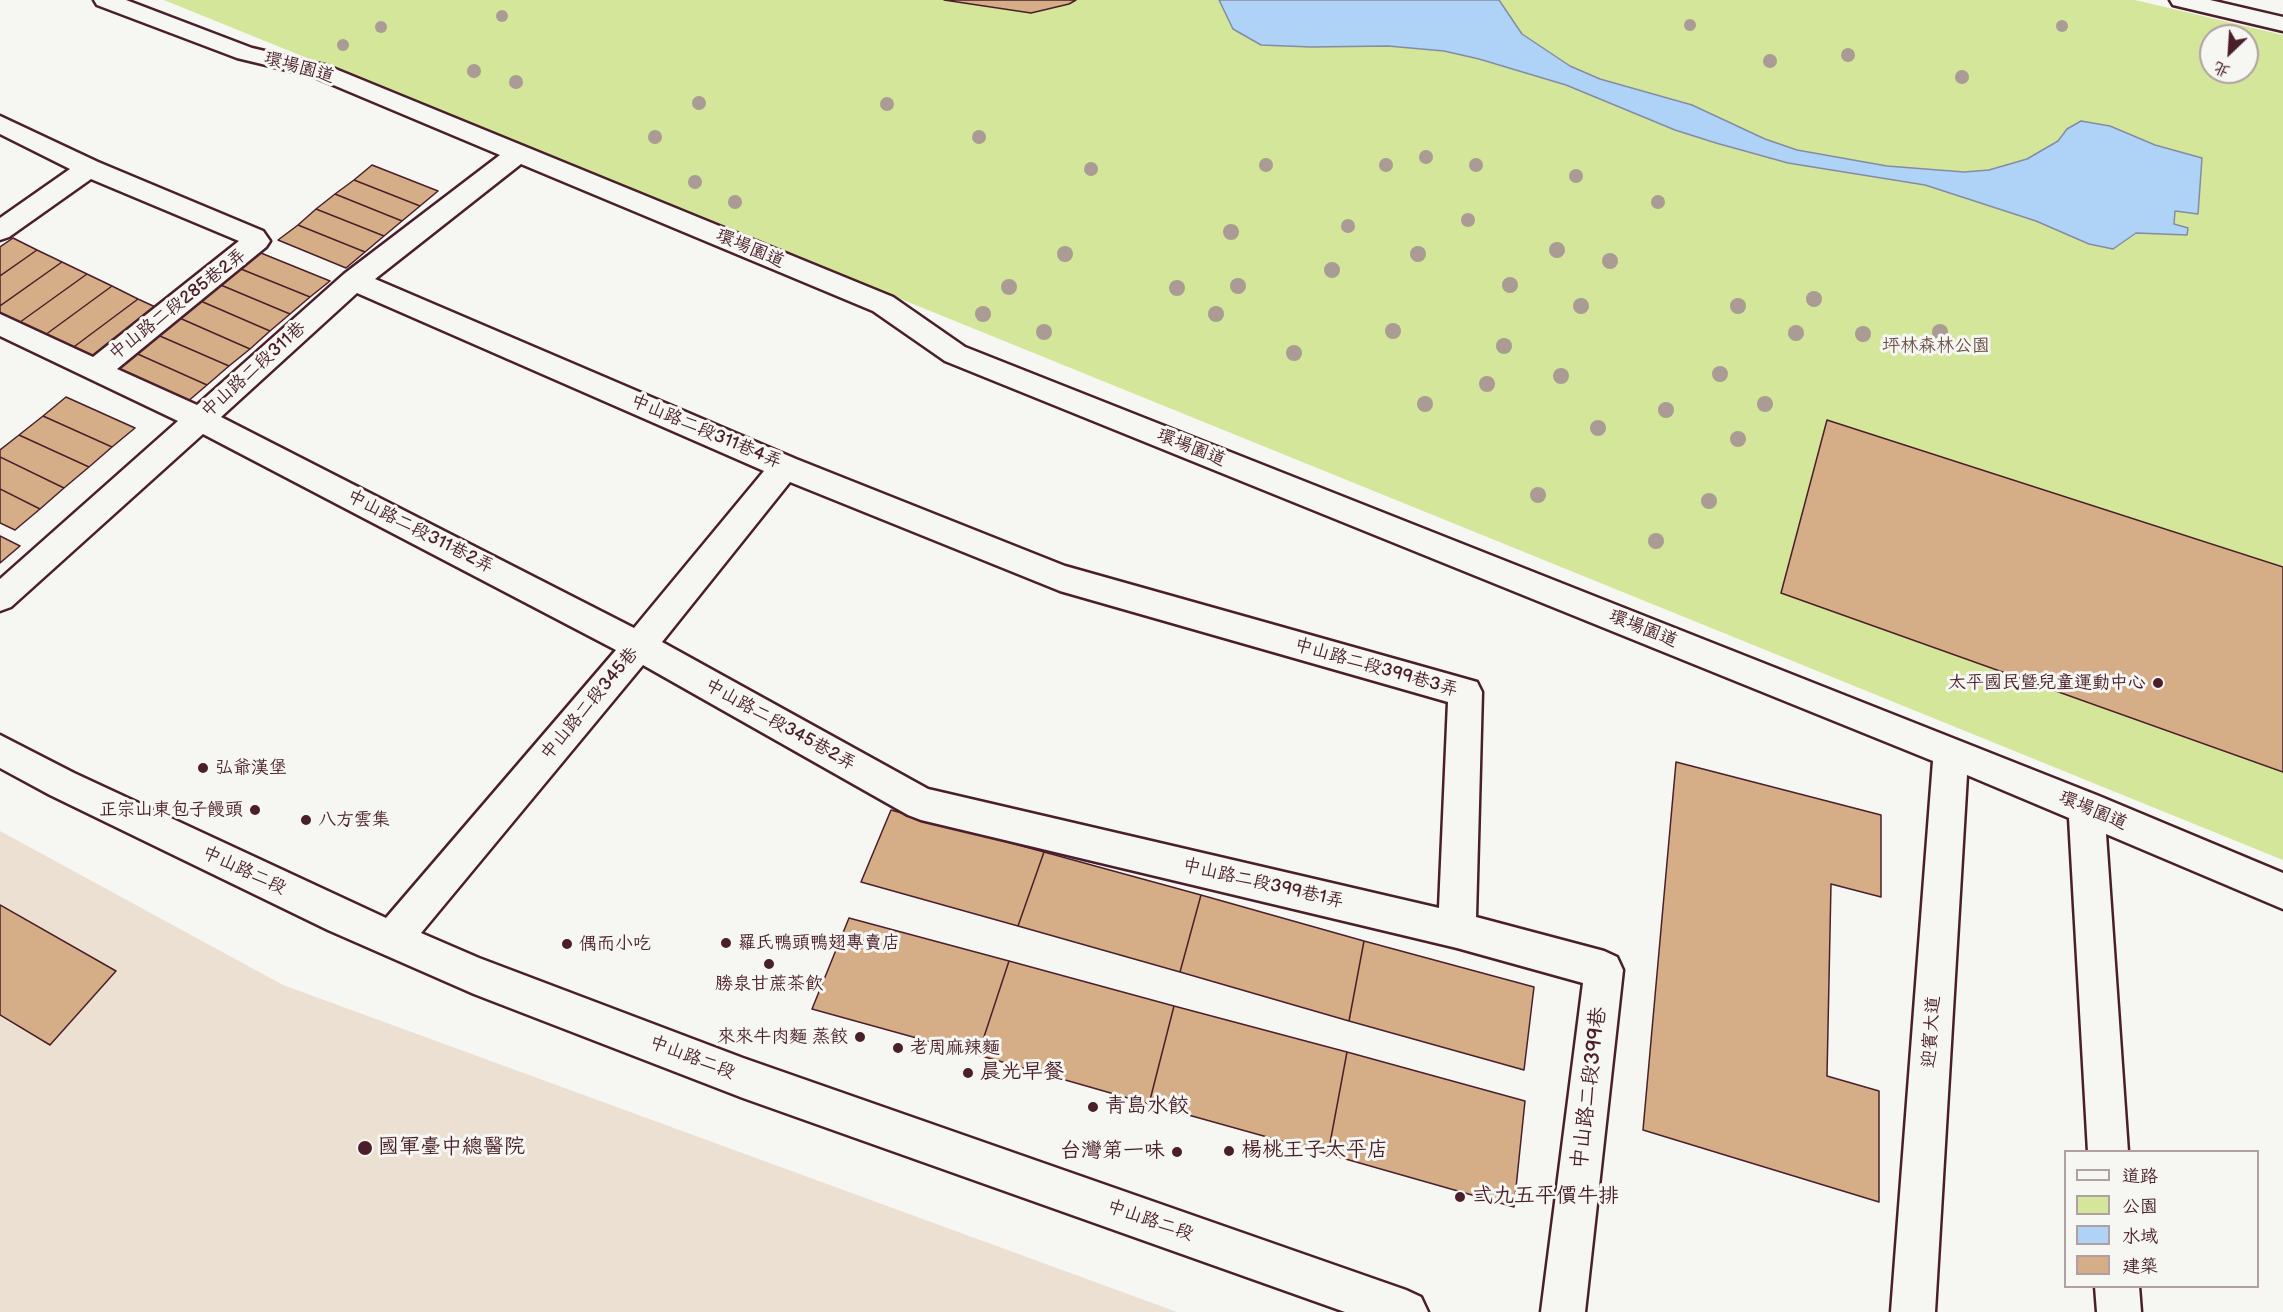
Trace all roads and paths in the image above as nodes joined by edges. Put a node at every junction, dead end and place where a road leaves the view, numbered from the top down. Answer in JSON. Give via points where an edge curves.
{"nodes":[{"id":1,"x":105,"y":0,"type":"edge"},
{"id":2,"x":2181,"y":0,"type":"edge"},
{"id":3,"x":2283,"y":24,"type":"edge"},
{"id":4,"x":0,"y":124,"type":"edge"},
{"id":5,"x":518,"y":153,"type":"junction"},
{"id":6,"x":89,"y":168,"type":"junction"},
{"id":7,"x":0,"y":231,"type":"edge"},
{"id":8,"x":354,"y":281,"type":"junction"},
{"id":9,"x":0,"y":324,"type":"edge"},
{"id":10,"x":95,"y":371,"type":"junction"},
{"id":11,"x":201,"y":419,"type":"junction"},
{"id":12,"x":785,"y":467,"type":"junction"},
{"id":13,"x":1060,"y":578,"type":"joint"},
{"id":14,"x":0,"y":598,"type":"edge"},
{"id":15,"x":639,"y":646,"type":"junction"},
{"id":16,"x":0,"y":750,"type":"edge"},
{"id":17,"x":1951,"y":752,"type":"junction"},
{"id":18,"x":921,"y":804,"type":"joint"},
{"id":19,"x":2086,"y":808,"type":"junction"},
{"id":20,"x":2283,"y":891,"type":"edge"},
{"id":21,"x":1457,"y":930,"type":"junction"},
{"id":22,"x":391,"y":940,"type":"junction"},
{"id":23,"x":1604,"y":970,"type":"joint"},
{"id":24,"x":2108,"y":1150,"type":"edge"},
{"id":25,"x":2117,"y":1288,"type":"edge"},
{"id":26,"x":1406,"y":1312,"type":"edge"},
{"id":27,"x":1563,"y":1312,"type":"edge"},
{"id":28,"x":1912,"y":1312,"type":"edge"},
{"id":29,"x":2119,"y":1312,"type":"edge"}],
"edges":[{"from":1,"to":5,"type":"street","name":"環場園道","via":[[245,53],[320,71]]},
{"from":2,"to":3,"type":"street"},
{"from":4,"to":6,"type":"street"},
{"from":5,"to":8,"type":"street","name":"中山路二段311巷"},
{"from":5,"to":17,"type":"street","name":"環場園道","via":[[883,304],[955,354]]},
{"from":6,"to":7,"type":"street"},
{"from":6,"to":10,"type":"street","name":"中山路二段285巷2弄","via":[[257,241]]},
{"from":8,"to":11,"type":"street","name":"中山路二段311巷"},
{"from":8,"to":12,"type":"street","name":"中山路二段311巷4弄"},
{"from":9,"to":10,"type":"street","name":"中山路二段311巷2弄"},
{"from":10,"to":11,"type":"street","name":"中山路二段311巷2弄"},
{"from":11,"to":14,"type":"street","name":"中山路二段311巷"},
{"from":11,"to":15,"type":"street","name":"中山路二段311巷2弄"},
{"from":12,"to":13,"type":"street","name":"中山路二段311巷4弄"},
{"from":12,"to":15,"type":"street","name":"中山路二段345巷"},
{"from":13,"to":21,"type":"street","name":"中山路二段399巷3弄","via":[[1465,692]]},
{"from":15,"to":18,"type":"street","name":"中山路二段345巷2弄"},
{"from":15,"to":22,"type":"street","name":"中山路二段345巷"},
{"from":16,"to":22,"type":"street","name":"中山路二段","via":[[62,784]]},
{"from":17,"to":19,"type":"street","name":"環場園道"},
{"from":17,"to":28,"type":"street","name":"迎賓大道"},
{"from":18,"to":21,"type":"street","name":"中山路二段399巷1弄"},
{"from":19,"to":20,"type":"street","name":"環場園道"},
{"from":19,"to":24,"type":"street"},
{"from":21,"to":23,"type":"street","name":"中山路二段399巷1弄"},
{"from":22,"to":26,"type":"street","name":"中山路二段","via":[[743,1078]]},
{"from":23,"to":27,"type":"street","name":"中山路二段399巷"},
{"from":25,"to":29,"type":"street"}]}
